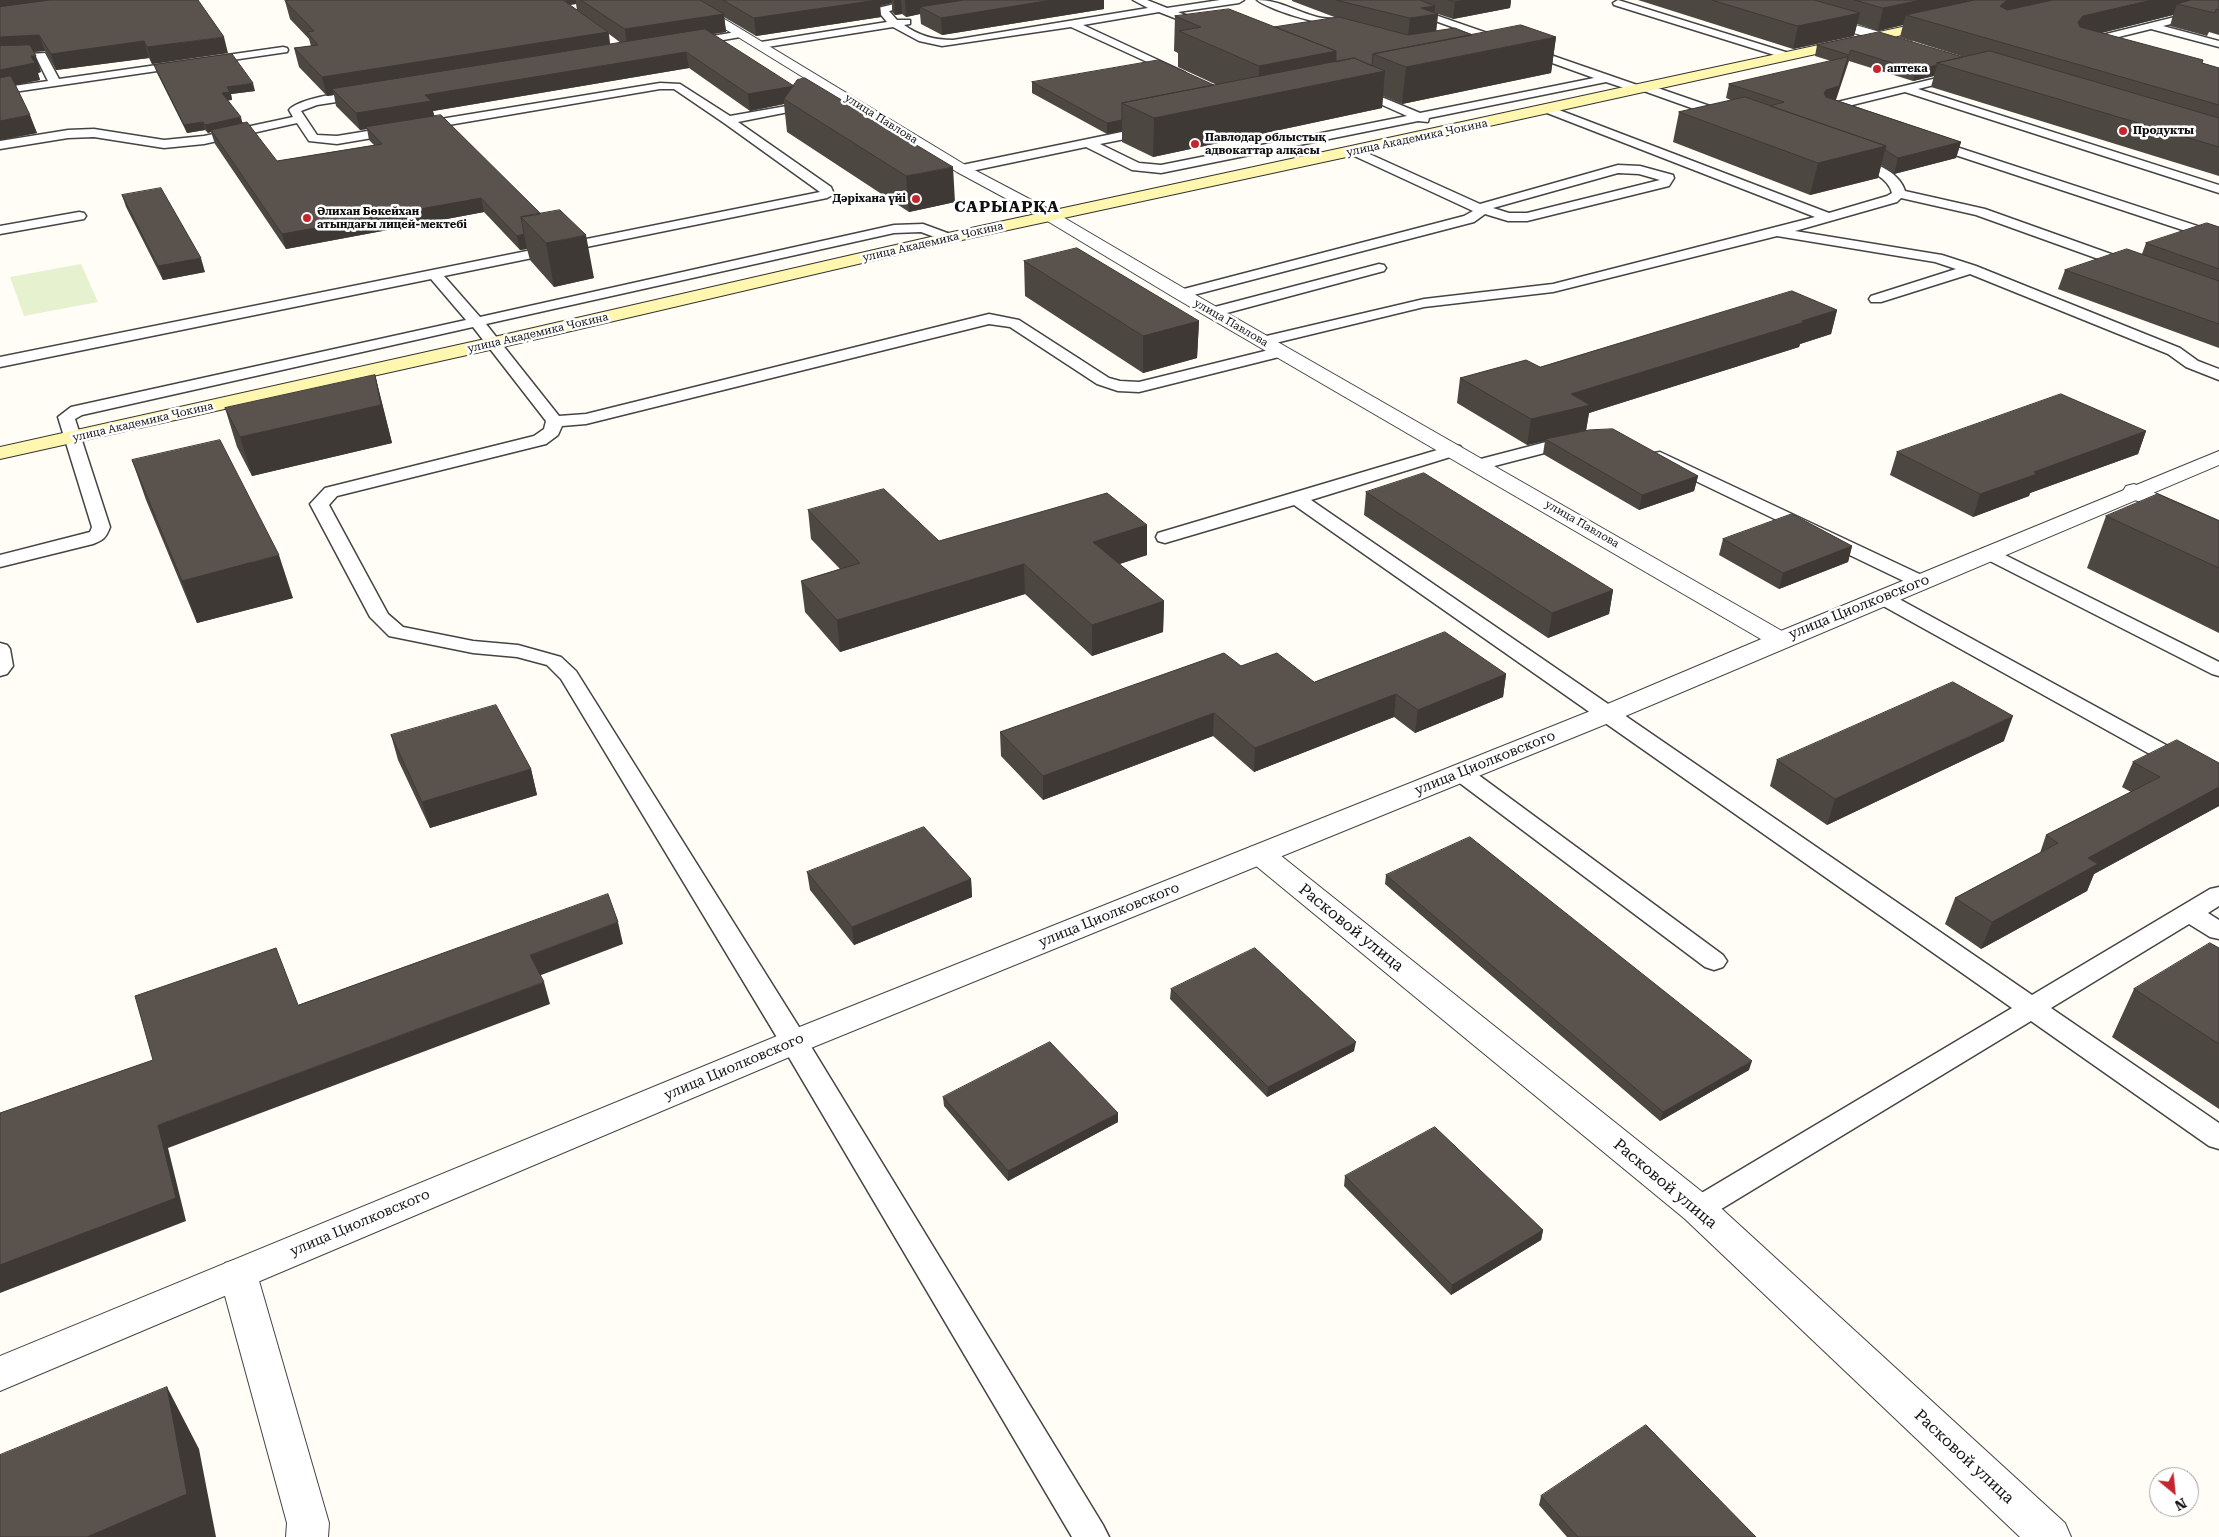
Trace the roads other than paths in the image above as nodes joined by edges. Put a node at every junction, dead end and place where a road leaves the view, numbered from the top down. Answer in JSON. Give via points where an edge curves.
{"nodes":[{"id":1,"x":684,"y":0,"type":"edge"},
{"id":2,"x":924,"y":0,"type":"edge"},
{"id":3,"x":1138,"y":0,"type":"edge"},
{"id":4,"x":1239,"y":0,"type":"edge"},
{"id":5,"x":1262,"y":0,"type":"edge"},
{"id":6,"x":1382,"y":0,"type":"edge"},
{"id":7,"x":1756,"y":0,"type":"edge"},
{"id":8,"x":2181,"y":0,"type":"edge"},
{"id":9,"x":1618,"y":3,"type":"dead end"},
{"id":10,"x":1163,"y":10,"type":"junction"},
{"id":11,"x":1411,"y":10,"type":"junction"},
{"id":12,"x":2207,"y":13,"type":"junction"},
{"id":13,"x":1384,"y":15,"type":"edge"},
{"id":14,"x":2219,"y":16,"type":"edge"},
{"id":15,"x":1956,"y":19,"type":"edge"},
{"id":16,"x":922,"y":20,"type":"dead end"},
{"id":17,"x":1321,"y":21,"type":"junction"},
{"id":18,"x":1071,"y":23,"type":"junction"},
{"id":19,"x":1359,"y":23,"type":"edge"},
{"id":20,"x":893,"y":24,"type":"junction"},
{"id":21,"x":1303,"y":24,"type":"edge"},
{"id":22,"x":2152,"y":26,"type":"junction"},
{"id":23,"x":1212,"y":30,"type":"edge"},
{"id":24,"x":1466,"y":30,"type":"junction"},
{"id":25,"x":742,"y":34,"type":"junction"},
{"id":26,"x":1448,"y":34,"type":"edge"},
{"id":27,"x":1878,"y":36,"type":"junction"},
{"id":28,"x":2219,"y":44,"type":"edge"},
{"id":29,"x":674,"y":45,"type":"edge"},
{"id":30,"x":761,"y":45,"type":"junction"},
{"id":31,"x":283,"y":50,"type":"dead end"},
{"id":32,"x":1923,"y":50,"type":"edge"},
{"id":33,"x":2094,"y":52,"type":"edge"},
{"id":34,"x":1529,"y":53,"type":"junction"},
{"id":35,"x":1511,"y":56,"type":"dead end"},
{"id":36,"x":1788,"y":56,"type":"junction"},
{"id":37,"x":0,"y":59,"type":"edge"},
{"id":38,"x":1969,"y":65,"type":"edge"},
{"id":39,"x":1606,"y":79,"type":"junction"},
{"id":40,"x":1193,"y":80,"type":"edge"},
{"id":41,"x":55,"y":83,"type":"junction"},
{"id":42,"x":1371,"y":84,"type":"edge"},
{"id":43,"x":1640,"y":88,"type":"junction"},
{"id":44,"x":1903,"y":88,"type":"junction"},
{"id":45,"x":0,"y":91,"type":"edge"},
{"id":46,"x":375,"y":93,"type":"edge"},
{"id":47,"x":848,"y":98,"type":"junction"},
{"id":48,"x":1546,"y":109,"type":"junction"},
{"id":49,"x":1856,"y":117,"type":"edge"},
{"id":50,"x":1421,"y":118,"type":"junction"},
{"id":51,"x":299,"y":119,"type":"junction"},
{"id":52,"x":728,"y":120,"type":"junction"},
{"id":53,"x":1736,"y":120,"type":"edge"},
{"id":54,"x":1166,"y":126,"type":"edge"},
{"id":55,"x":1453,"y":130,"type":"junction"},
{"id":56,"x":1921,"y":139,"type":"edge"},
{"id":57,"x":1088,"y":143,"type":"junction"},
{"id":58,"x":0,"y":144,"type":"edge"},
{"id":59,"x":1354,"y":151,"type":"junction"},
{"id":60,"x":1837,"y":156,"type":"edge"},
{"id":61,"x":962,"y":169,"type":"junction"},
{"id":62,"x":2219,"y":189,"type":"edge"},
{"id":63,"x":1899,"y":194,"type":"junction"},
{"id":64,"x":1479,"y":208,"type":"junction"},
{"id":65,"x":79,"y":216,"type":"dead end"},
{"id":66,"x":1050,"y":216,"type":"junction"},
{"id":67,"x":1826,"y":217,"type":"junction"},
{"id":68,"x":0,"y":230,"type":"edge"},
{"id":69,"x":1776,"y":232,"type":"junction"},
{"id":70,"x":948,"y":238,"type":"junction"},
{"id":71,"x":2219,"y":238,"type":"edge"},
{"id":72,"x":1379,"y":268,"type":"dead end"},
{"id":73,"x":1971,"y":269,"type":"junction"},
{"id":74,"x":2146,"y":271,"type":"edge"},
{"id":75,"x":434,"y":273,"type":"junction"},
{"id":76,"x":1182,"y":294,"type":"junction"},
{"id":77,"x":1876,"y":299,"type":"dead end"},
{"id":78,"x":1212,"y":312,"type":"junction"},
{"id":79,"x":474,"y":322,"type":"junction"},
{"id":80,"x":1263,"y":341,"type":"junction"},
{"id":81,"x":494,"y":343,"type":"junction"},
{"id":82,"x":1281,"y":352,"type":"junction"},
{"id":83,"x":0,"y":362,"type":"edge"},
{"id":84,"x":2219,"y":375,"type":"edge"},
{"id":85,"x":554,"y":421,"type":"junction"},
{"id":86,"x":74,"y":437,"type":"junction"},
{"id":87,"x":1590,"y":437,"type":"edge"},
{"id":88,"x":1454,"y":450,"type":"junction"},
{"id":89,"x":1648,"y":452,"type":"edge"},
{"id":90,"x":0,"y":453,"type":"edge"},
{"id":91,"x":2219,"y":457,"type":"edge"},
{"id":92,"x":1479,"y":465,"type":"junction"},
{"id":93,"x":2134,"y":491,"type":"junction"},
{"id":94,"x":1297,"y":499,"type":"junction"},
{"id":95,"x":2219,"y":529,"type":"edge"},
{"id":96,"x":1165,"y":537,"type":"dead end"},
{"id":97,"x":1989,"y":553,"type":"junction"},
{"id":98,"x":0,"y":561,"type":"edge"},
{"id":99,"x":1921,"y":582,"type":"junction"},
{"id":100,"x":1883,"y":598,"type":"junction"},
{"id":101,"x":1780,"y":640,"type":"junction"},
{"id":102,"x":0,"y":649,"type":"edge"},
{"id":103,"x":0,"y":670,"type":"edge"},
{"id":104,"x":2219,"y":670,"type":"edge"},
{"id":105,"x":1607,"y":714,"type":"junction"},
{"id":106,"x":1461,"y":773,"type":"junction"},
{"id":107,"x":2219,"y":783,"type":"edge"},
{"id":108,"x":1260,"y":854,"type":"junction"},
{"id":109,"x":2219,"y":896,"type":"edge"},
{"id":110,"x":2190,"y":913,"type":"junction"},
{"id":111,"x":2219,"y":931,"type":"edge"},
{"id":112,"x":1714,"y":961,"type":"dead end"},
{"id":113,"x":2030,"y":1008,"type":"junction"},
{"id":114,"x":794,"y":1042,"type":"junction"},
{"id":115,"x":2219,"y":1138,"type":"edge"},
{"id":116,"x":1698,"y":1209,"type":"junction"},
{"id":117,"x":238,"y":1274,"type":"junction"},
{"id":118,"x":0,"y":1374,"type":"edge"},
{"id":119,"x":307,"y":1537,"type":"edge"},
{"id":120,"x":1091,"y":1537,"type":"edge"},
{"id":121,"x":2050,"y":1537,"type":"edge"}],
"edges":[{"from":1,"to":25,"type":"street","name":"улица Павлова"},
{"from":2,"to":20,"type":"lane","via":[[884,8],[882,10]]},
{"from":3,"to":10,"type":"lane"},
{"from":4,"to":10,"type":"lane"},
{"from":5,"to":17,"type":"lane"},
{"from":6,"to":11,"type":"lane"},
{"from":7,"to":27,"type":"street"},
{"from":8,"to":12,"type":"lane","via":[[2211,9]]},
{"from":9,"to":36,"type":"lane"},
{"from":10,"to":18,"type":"lane"},
{"from":10,"to":23,"type":"lane"},
{"from":11,"to":13,"type":"lane"},
{"from":11,"to":24,"type":"lane"},
{"from":12,"to":14,"type":"lane"},
{"from":12,"to":22,"type":"lane"},
{"from":15,"to":27,"type":"main road","name":"улица Академика Чокина"},
{"from":16,"to":20,"type":"lane"},
{"from":17,"to":19,"type":"lane"},
{"from":17,"to":21,"type":"lane"},
{"from":18,"to":20,"type":"lane","via":[[944,43],[925,41]]},
{"from":18,"to":40,"type":"lane"},
{"from":20,"to":30,"type":"lane"},
{"from":22,"to":28,"type":"lane"},
{"from":22,"to":33,"type":"lane","via":[[2077,46]]},
{"from":24,"to":26,"type":"lane"},
{"from":24,"to":34,"type":"lane"},
{"from":25,"to":29,"type":"lane"},
{"from":25,"to":30,"type":"street","name":"улица Павлова"},
{"from":27,"to":32,"type":"street"},
{"from":27,"to":36,"type":"main road","name":"улица Академика Чокина"},
{"from":30,"to":47,"type":"street","name":"улица Павлова"},
{"from":31,"to":41,"type":"lane"},
{"from":34,"to":35,"type":"lane"},
{"from":34,"to":39,"type":"lane"},
{"from":36,"to":43,"type":"main road","name":"улица Академика Чокина"},
{"from":37,"to":41,"type":"lane","via":[[41,55]]},
{"from":38,"to":44,"type":"lane"},
{"from":39,"to":43,"type":"lane"},
{"from":39,"to":50,"type":"lane"},
{"from":41,"to":45,"type":"lane"},
{"from":42,"to":50,"type":"lane","via":[[1346,88]]},
{"from":43,"to":48,"type":"main road","name":"улица Академика Чокина"},
{"from":43,"to":53,"type":"lane"},
{"from":44,"to":49,"type":"lane","via":[[1828,106]]},
{"from":44,"to":62,"type":"lane"},
{"from":46,"to":51,"type":"lane","via":[[297,107]]},
{"from":47,"to":52,"type":"lane"},
{"from":47,"to":61,"type":"street","name":"улица Павлова"},
{"from":48,"to":55,"type":"main road","name":"улица Академика Чокина"},
{"from":48,"to":67,"type":"lane"},
{"from":50,"to":55,"type":"lane"},
{"from":50,"to":57,"type":"lane","via":[[1161,170],[1136,167]]},
{"from":51,"to":52,"type":"lane","via":[[313,138],[336,140],[669,85],[676,86]]},
{"from":51,"to":58,"type":"lane","via":[[204,140],[164,144],[94,133]]},
{"from":52,"to":75,"type":"lane","via":[[826,190],[827,194]]},
{"from":54,"to":57,"type":"lane"},
{"from":55,"to":59,"type":"main road","name":"улица Академика Чокина"},
{"from":56,"to":71,"type":"lane"},
{"from":57,"to":61,"type":"lane"},
{"from":59,"to":64,"type":"lane"},
{"from":59,"to":66,"type":"main road","name":"улица Академика Чокина"},
{"from":60,"to":63,"type":"lane","via":[[1882,174],[1893,181]]},
{"from":61,"to":66,"type":"street","name":"улица Павлова"},
{"from":63,"to":67,"type":"lane","via":[[1892,200]]},
{"from":63,"to":74,"type":"lane","via":[[1980,212]]},
{"from":64,"to":64,"type":"lane","via":[[1508,217],[1527,217],[1664,183],[1668,178],[1640,170],[1618,169]]},
{"from":64,"to":76,"type":"lane","via":[[1480,212],[1469,219]]},
{"from":65,"to":68,"type":"lane"},
{"from":66,"to":70,"type":"main road","name":"улица Академика Чокина"},
{"from":66,"to":76,"type":"street","name":"улица Павлова"},
{"from":67,"to":69,"type":"lane"},
{"from":69,"to":73,"type":"lane","via":[[1937,258]]},
{"from":69,"to":80,"type":"lane","via":[[1553,288],[1424,303]]},
{"from":70,"to":79,"type":"lane","via":[[923,228],[894,229]]},
{"from":70,"to":81,"type":"main road","name":"улица Академика Чокина"},
{"from":72,"to":78,"type":"lane"},
{"from":73,"to":77,"type":"lane"},
{"from":73,"to":84,"type":"lane","via":[[2174,351],[2192,364]]},
{"from":75,"to":79,"type":"lane"},
{"from":75,"to":83,"type":"lane"},
{"from":76,"to":78,"type":"street","name":"улица Павлова"},
{"from":78,"to":80,"type":"street","name":"улица Павлова"},
{"from":79,"to":81,"type":"lane"},
{"from":79,"to":86,"type":"lane","via":[[77,411],[66,417]]},
{"from":80,"to":82,"type":"street","name":"улица Павлова"},
{"from":81,"to":85,"type":"lane"},
{"from":81,"to":86,"type":"main road","name":"улица Академика Чокина"},
{"from":82,"to":85,"type":"lane","via":[[1139,387],[1118,386],[1103,381],[1014,323],[989,319],[586,418]]},
{"from":82,"to":88,"type":"street","name":"улица Павлова"},
{"from":85,"to":114,"type":"lane","via":[[552,431],[540,440],[331,492],[318,504],[380,617],[396,632],[465,646],[518,651],[554,661],[569,675]]},
{"from":86,"to":90,"type":"main road","name":"улица Академика Чокина"},
{"from":86,"to":98,"type":"lane","via":[[101,527],[98,534],[86,540]]},
{"from":87,"to":92,"type":"lane"},
{"from":88,"to":92,"type":"street","name":"улица Павлова"},
{"from":88,"to":94,"type":"lane"},
{"from":89,"to":99,"type":"lane"},
{"from":91,"to":93,"type":"street","name":"улица Циолковского"},
{"from":92,"to":101,"type":"street","name":"улица Павлова"},
{"from":93,"to":95,"type":"street"},
{"from":93,"to":97,"type":"street","name":"улица Циолковского"},
{"from":94,"to":96,"type":"lane"},
{"from":94,"to":105,"type":"lane"},
{"from":97,"to":99,"type":"street","name":"улица Циолковского"},
{"from":97,"to":104,"type":"lane"},
{"from":99,"to":100,"type":"street","name":"улица Циолковского"},
{"from":100,"to":101,"type":"street","name":"улица Циолковского"},
{"from":100,"to":107,"type":"lane"},
{"from":101,"to":105,"type":"street","name":"улица Циолковского"},
{"from":102,"to":103,"type":"lane","via":[[3,666]]},
{"from":105,"to":106,"type":"street","name":"улица Циолковского"},
{"from":105,"to":113,"type":"lane"},
{"from":106,"to":108,"type":"street","name":"улица Циолковского"},
{"from":106,"to":112,"type":"lane"},
{"from":108,"to":114,"type":"street","name":"улица Циолковского"},
{"from":108,"to":116,"type":"street","name":"Расковой улица"},
{"from":109,"to":110,"type":"lane"},
{"from":110,"to":111,"type":"lane"},
{"from":110,"to":113,"type":"lane"},
{"from":113,"to":115,"type":"lane"},
{"from":113,"to":116,"type":"lane"},
{"from":114,"to":117,"type":"street","name":"улица Циолковского"},
{"from":114,"to":120,"type":"lane"},
{"from":116,"to":121,"type":"street","name":"Расковой улица"},
{"from":117,"to":118,"type":"street","name":"улица Циолковского"},
{"from":117,"to":119,"type":"street","via":[[308,1523]]}]}
